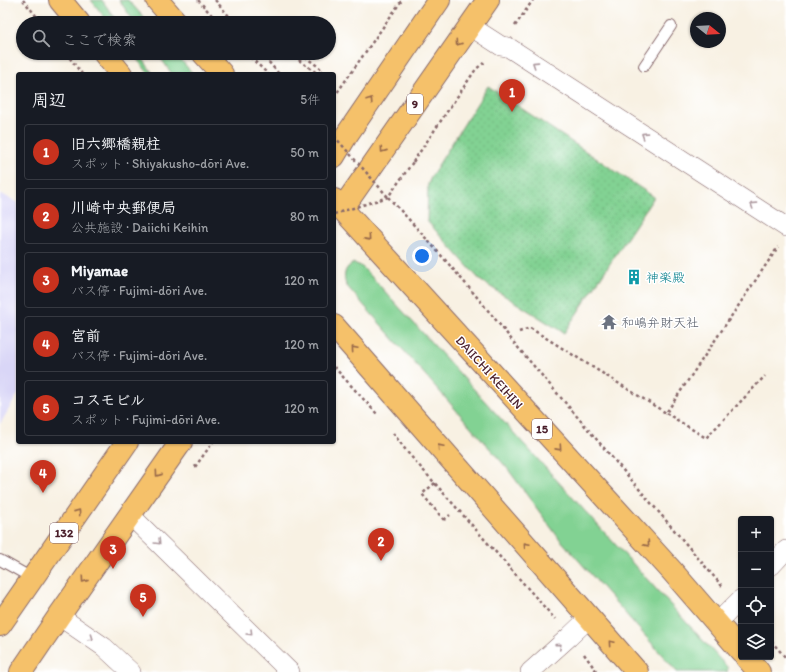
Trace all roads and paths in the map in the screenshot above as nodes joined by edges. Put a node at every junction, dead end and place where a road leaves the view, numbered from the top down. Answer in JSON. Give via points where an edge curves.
{"nodes":[{"id":1,"x":23,"y":0,"type":"edge"},
{"id":2,"x":60,"y":0,"type":"edge"},
{"id":3,"x":156,"y":0,"type":"edge"},
{"id":4,"x":198,"y":0,"type":"edge"},
{"id":5,"x":215,"y":0,"type":"edge"},
{"id":6,"x":438,"y":0,"type":"edge"},
{"id":7,"x":488,"y":0,"type":"edge"},
{"id":8,"x":402,"y":1,"type":"edge"},
{"id":9,"x":36,"y":16,"type":"edge"},
{"id":10,"x":73,"y":16,"type":"edge"},
{"id":11,"x":171,"y":16,"type":"edge"},
{"id":12,"x":213,"y":16,"type":"edge"},
{"id":13,"x":229,"y":16,"type":"edge"},
{"id":14,"x":470,"y":26,"type":"junction"},
{"id":15,"x":671,"y":26,"type":"dead end"},
{"id":16,"x":71,"y":60,"type":"edge"},
{"id":17,"x":110,"y":60,"type":"edge"},
{"id":18,"x":209,"y":60,"type":"edge"},
{"id":19,"x":253,"y":60,"type":"edge"},
{"id":20,"x":267,"y":60,"type":"edge"},
{"id":21,"x":299,"y":60,"type":"edge"},
{"id":22,"x":309,"y":60,"type":"edge"},
{"id":23,"x":644,"y":66,"type":"dead end"},
{"id":24,"x":480,"y":67,"type":"dead end"},
{"id":25,"x":80,"y":72,"type":"edge"},
{"id":26,"x":119,"y":72,"type":"edge"},
{"id":27,"x":220,"y":72,"type":"edge"},
{"id":28,"x":266,"y":72,"type":"edge"},
{"id":29,"x":278,"y":72,"type":"edge"},
{"id":30,"x":317,"y":72,"type":"edge"},
{"id":31,"x":320,"y":72,"type":"edge"},
{"id":32,"x":336,"y":94,"type":"edge"},
{"id":33,"x":336,"y":138,"type":"edge"},
{"id":34,"x":336,"y":153,"type":"edge"},
{"id":35,"x":388,"y":197,"type":"junction"},
{"id":36,"x":336,"y":211,"type":"edge"},
{"id":37,"x":784,"y":234,"type":"edge"},
{"id":38,"x":336,"y":328,"type":"edge"},
{"id":39,"x":519,"y":332,"type":"dead end"},
{"id":40,"x":336,"y":369,"type":"edge"},
{"id":41,"x":765,"y":376,"type":"dead end"},
{"id":42,"x":666,"y":413,"type":"junction"},
{"id":43,"x":381,"y":419,"type":"dead end"},
{"id":44,"x":392,"y":431,"type":"dead end"},
{"id":45,"x":123,"y":444,"type":"edge"},
{"id":46,"x":180,"y":444,"type":"edge"},
{"id":47,"x":212,"y":444,"type":"edge"},
{"id":48,"x":195,"y":467,"type":"dead end"},
{"id":49,"x":435,"y":483,"type":"junction"},
{"id":50,"x":130,"y":515,"type":"junction"},
{"id":51,"x":450,"y":515,"type":"dead end"},
{"id":52,"x":786,"y":550,"type":"edge"},
{"id":53,"x":0,"y":560,"type":"edge"},
{"id":54,"x":774,"y":563,"type":"edge"},
{"id":55,"x":32,"y":578,"type":"junction"},
{"id":56,"x":738,"y":600,"type":"edge"},
{"id":57,"x":738,"y":602,"type":"edge"},
{"id":58,"x":59,"y":616,"type":"junction"},
{"id":59,"x":589,"y":618,"type":"junction"},
{"id":60,"x":556,"y":620,"type":"dead end"},
{"id":61,"x":717,"y":623,"type":"junction"},
{"id":62,"x":0,"y":625,"type":"edge"},
{"id":63,"x":774,"y":644,"type":"edge"},
{"id":64,"x":738,"y":648,"type":"edge"},
{"id":65,"x":581,"y":651,"type":"dead end"},
{"id":66,"x":786,"y":658,"type":"edge"},
{"id":67,"x":749,"y":660,"type":"edge"},
{"id":68,"x":21,"y":672,"type":"edge"},
{"id":69,"x":131,"y":672,"type":"edge"},
{"id":70,"x":290,"y":672,"type":"edge"},
{"id":71,"x":530,"y":672,"type":"edge"},
{"id":72,"x":597,"y":672,"type":"edge"},
{"id":73,"x":637,"y":672,"type":"edge"},
{"id":74,"x":759,"y":672,"type":"edge"}],
"edges":[{"from":1,"to":9,"type":"path"},
{"from":2,"to":10,"type":"main road"},
{"from":3,"to":11,"type":"main road"},
{"from":4,"to":12,"type":"path"},
{"from":5,"to":13,"type":"path"},
{"from":34,"to":6,"type":"main road","one_way":true},
{"from":7,"to":14,"type":"main road","number":"9"},
{"from":8,"to":32,"type":"path"},
{"from":14,"to":36,"type":"main road","number":"9","one_way":true},
{"from":37,"to":14,"type":"street","one_way":true,"via":[[508,47],[501,46]]},
{"from":15,"to":23,"type":"lane"},
{"from":16,"to":25,"type":"path"},
{"from":17,"to":26,"type":"main road"},
{"from":18,"to":27,"type":"main road"},
{"from":19,"to":28,"type":"path"},
{"from":20,"to":29,"type":"path"},
{"from":21,"to":30,"type":"path"},
{"from":22,"to":31,"type":"path","via":[[320,68]]},
{"from":24,"to":35,"type":"path","bridge":true,"via":[[476,69]]},
{"from":33,"to":35,"type":"path","bridge":true},
{"from":35,"to":36,"type":"path","bridge":true},
{"from":35,"to":56,"type":"path"},
{"from":36,"to":61,"type":"main road","name":"DAIICHI KEIHIN","number":"15","one_way":true,"via":[[672,571]]},
{"from":37,"to":42,"type":"path"},
{"from":59,"to":38,"type":"main road","one_way":true},
{"from":39,"to":42,"type":"path","via":[[530,328]]},
{"from":40,"to":43,"type":"path"},
{"from":41,"to":42,"type":"path","via":[[706,438]]},
{"from":44,"to":49,"type":"path"},
{"from":55,"to":45,"type":"main road","number":"132","one_way":true},
{"from":46,"to":50,"type":"main road","one_way":true},
{"from":47,"to":48,"type":"path"},
{"from":49,"to":51,"type":"path","via":[[422,494],[444,521]]},
{"from":49,"to":60,"type":"path"},
{"from":50,"to":58,"type":"main road","one_way":true},
{"from":50,"to":70,"type":"street","one_way":true},
{"from":52,"to":54,"type":"street"},
{"from":53,"to":55,"type":"lane"},
{"from":55,"to":62,"type":"main road","number":"132"},
{"from":57,"to":61,"type":"street"},
{"from":58,"to":68,"type":"main road"},
{"from":58,"to":69,"type":"street","one_way":true,"via":[[104,647]]},
{"from":71,"to":59,"type":"street","one_way":true},
{"from":73,"to":59,"type":"main road","one_way":true},
{"from":61,"to":64,"type":"main road","name":"DAIICHI KEIHIN","number":"15"},
{"from":63,"to":66,"type":"path"},
{"from":65,"to":72,"type":"path"},
{"from":67,"to":74,"type":"main road"}]}
